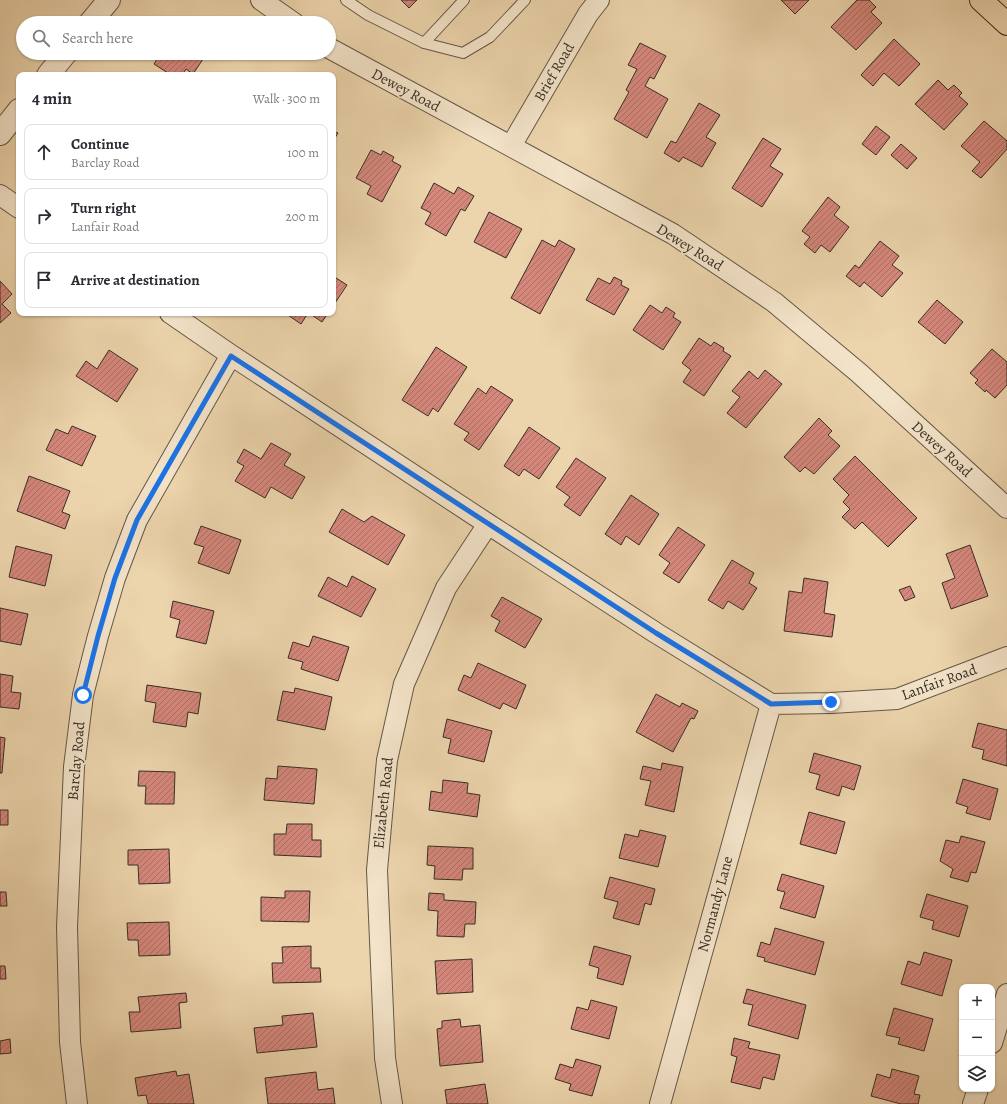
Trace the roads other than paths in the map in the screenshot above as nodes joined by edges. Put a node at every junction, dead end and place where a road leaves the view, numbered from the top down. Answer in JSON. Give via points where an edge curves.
{"nodes":[{"id":1,"x":109,"y":0,"type":"edge"},
{"id":2,"x":261,"y":0,"type":"edge"},
{"id":3,"x":346,"y":0,"type":"edge"},
{"id":4,"x":464,"y":0,"type":"edge"},
{"id":5,"x":525,"y":0,"type":"edge"},
{"id":6,"x":598,"y":0,"type":"edge"},
{"id":7,"x":981,"y":0,"type":"edge"},
{"id":8,"x":96,"y":16,"type":"edge"},
{"id":9,"x":284,"y":16,"type":"edge"},
{"id":10,"x":1007,"y":24,"type":"edge"},
{"id":11,"x":424,"y":43,"type":"junction"},
{"id":12,"x":336,"y":52,"type":"edge"},
{"id":13,"x":60,"y":60,"type":"edge"},
{"id":14,"x":50,"y":72,"type":"edge"},
{"id":15,"x":16,"y":114,"type":"edge"},
{"id":16,"x":0,"y":134,"type":"edge"},
{"id":17,"x":511,"y":146,"type":"junction"},
{"id":18,"x":0,"y":195,"type":"edge"},
{"id":19,"x":16,"y":206,"type":"edge"},
{"id":20,"x":174,"y":316,"type":"edge"},
{"id":21,"x":231,"y":356,"type":"junction"},
{"id":22,"x":1007,"y":508,"type":"edge"},
{"id":23,"x":488,"y":524,"type":"junction"},
{"id":24,"x":1007,"y":657,"type":"edge"},
{"id":25,"x":771,"y":704,"type":"junction"},
{"id":26,"x":1007,"y":994,"type":"edge"},
{"id":27,"x":995,"y":1033,"type":"edge"},
{"id":28,"x":977,"y":1092,"type":"edge"},
{"id":29,"x":77,"y":1104,"type":"edge"},
{"id":30,"x":392,"y":1104,"type":"edge"},
{"id":31,"x":660,"y":1104,"type":"edge"},
{"id":32,"x":974,"y":1104,"type":"edge"}],
"edges":[{"from":1,"to":8,"type":"street"},
{"from":2,"to":9,"type":"street"},
{"from":3,"to":11,"type":"lane","via":[[368,15]]},
{"from":4,"to":11,"type":"lane"},
{"from":5,"to":11,"type":"lane","via":[[490,37],[464,54]]},
{"from":6,"to":17,"type":"street","name":"Brief Road"},
{"from":7,"to":10,"type":"highway"},
{"from":12,"to":17,"type":"street","name":"Dewey Road"},
{"from":13,"to":14,"type":"street"},
{"from":15,"to":16,"type":"street"},
{"from":17,"to":22,"type":"street","name":"Dewey Road","via":[[673,234],[774,302],[859,373]]},
{"from":18,"to":19,"type":"street"},
{"from":20,"to":21,"type":"street"},
{"from":21,"to":23,"type":"street"},
{"from":21,"to":29,"type":"street","name":"Barclay Road","via":[[137,520],[115,578],[83,695],[74,767],[67,927],[70,1042]]},
{"from":23,"to":25,"type":"street"},
{"from":23,"to":30,"type":"street","name":"Elizabeth Road","via":[[446,588],[404,684],[387,760],[377,870],[385,1058]]},
{"from":24,"to":25,"type":"street","name":"Lanfair Road","via":[[897,698]]},
{"from":25,"to":31,"type":"street","name":"Normandy Lane"},
{"from":26,"to":27,"type":"street"},
{"from":28,"to":32,"type":"street"}]}
